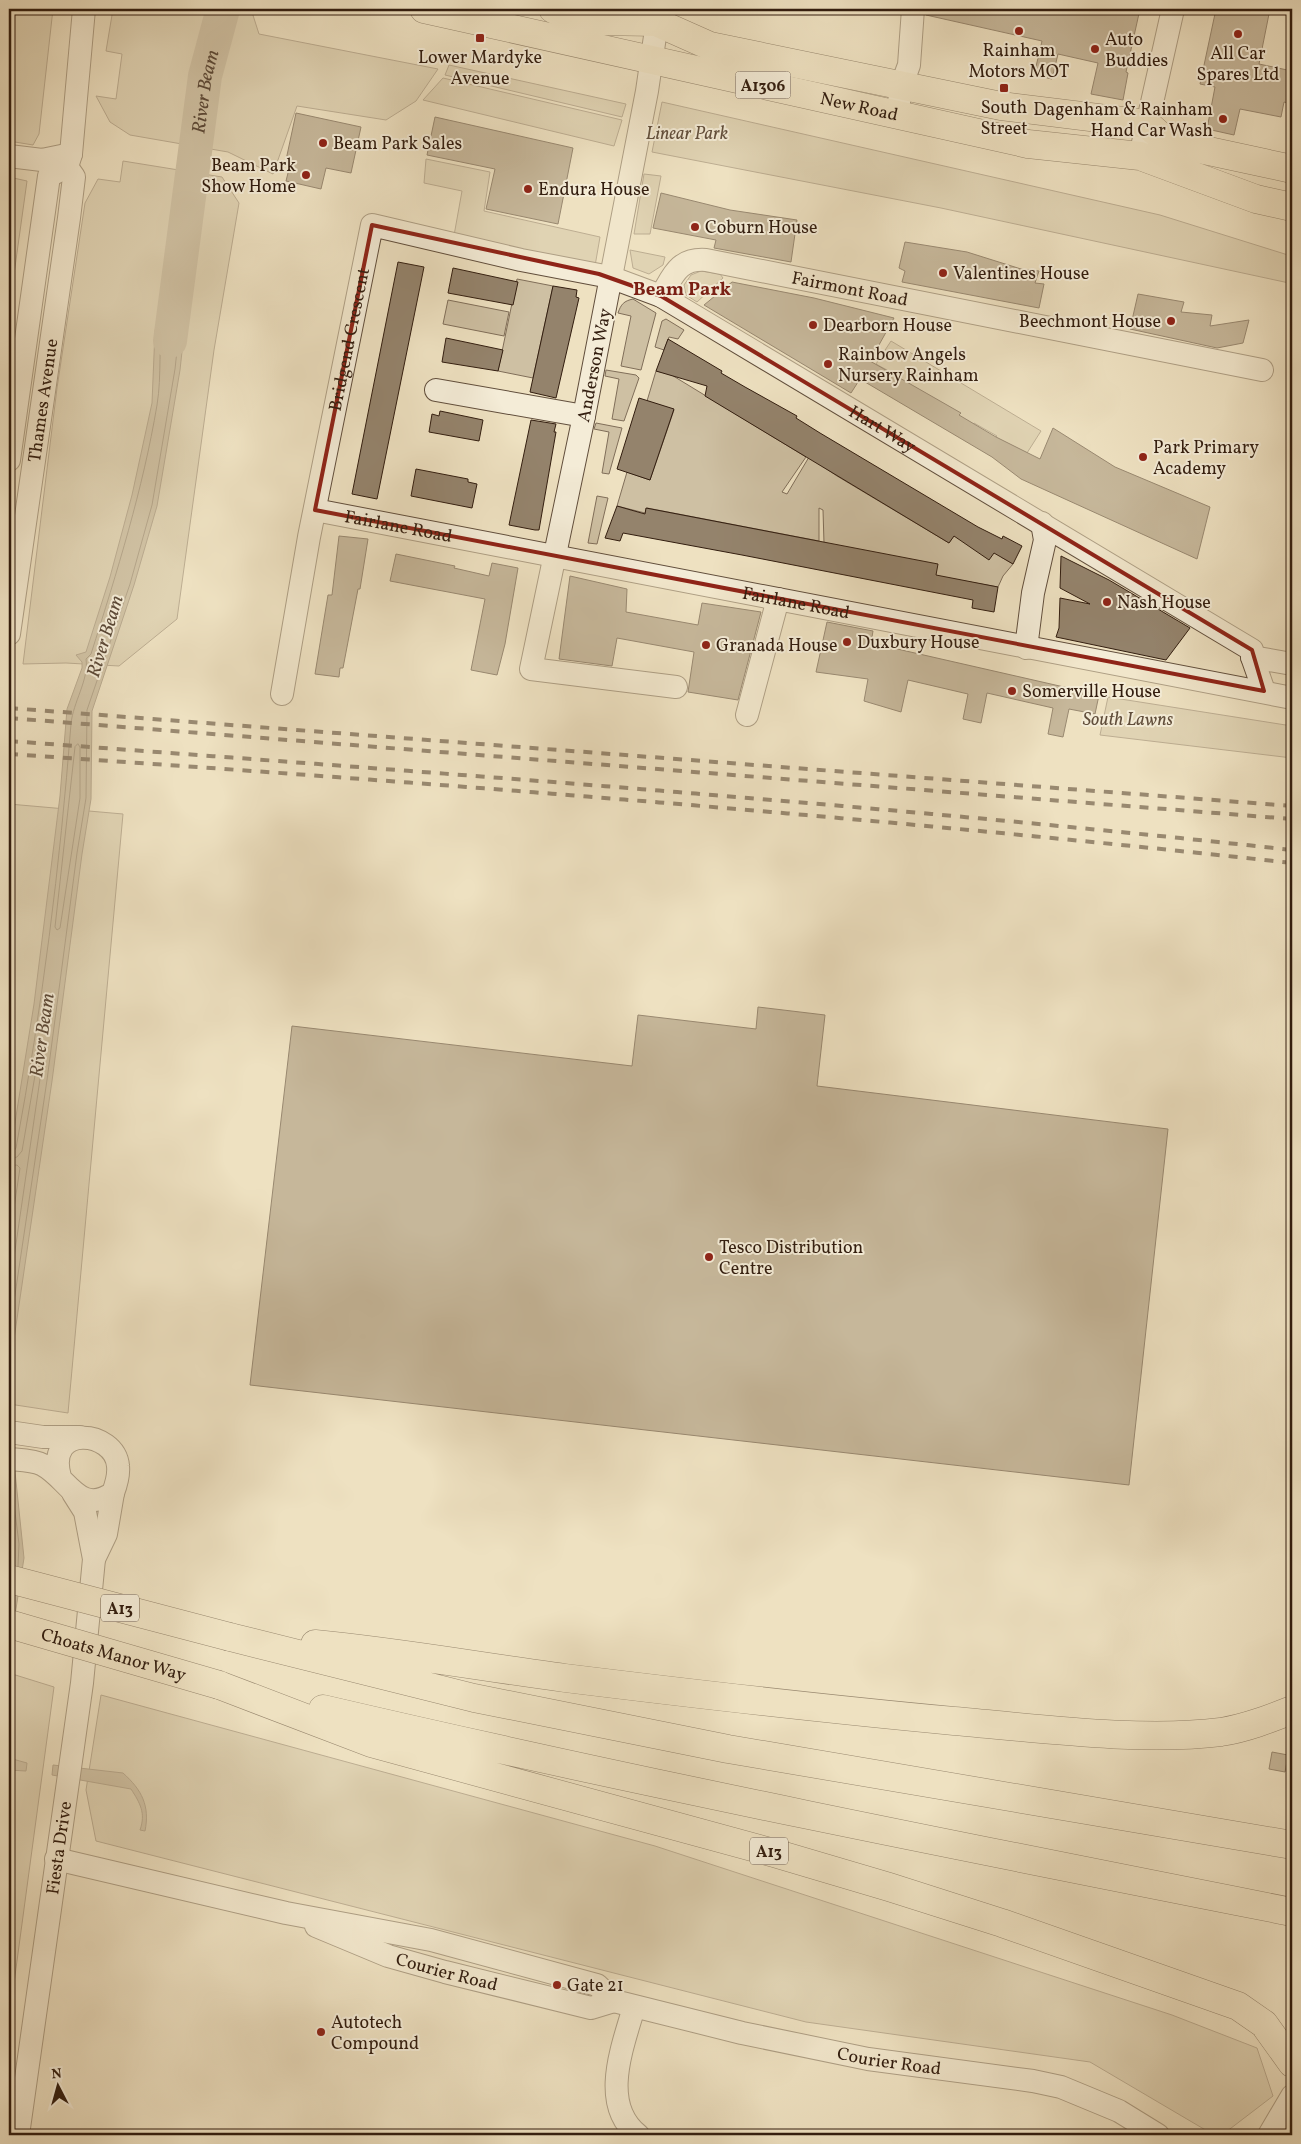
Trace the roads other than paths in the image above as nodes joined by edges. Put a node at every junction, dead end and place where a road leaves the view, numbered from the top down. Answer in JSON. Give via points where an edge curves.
{"nodes":[{"id":1,"x":84,"y":9,"type":"edge"},
{"id":2,"x":424,"y":9,"type":"edge"},
{"id":3,"x":552,"y":9,"type":"edge"},
{"id":4,"x":913,"y":9,"type":"edge"},
{"id":5,"x":1173,"y":9,"type":"edge"},
{"id":6,"x":658,"y":16,"type":"edge"},
{"id":7,"x":652,"y":60,"type":"junction"},
{"id":8,"x":902,"y":84,"type":"junction"},
{"id":9,"x":897,"y":114,"type":"junction"},
{"id":10,"x":1147,"y":124,"type":"junction"},
{"id":11,"x":9,"y":156,"type":"edge"},
{"id":12,"x":1140,"y":156,"type":"junction"},
{"id":13,"x":69,"y":160,"type":"junction"},
{"id":14,"x":1292,"y":168,"type":"edge"},
{"id":15,"x":1292,"y":207,"type":"edge"},
{"id":16,"x":610,"y":277,"type":"junction"},
{"id":17,"x":661,"y":296,"type":"junction"},
{"id":18,"x":1262,"y":370,"type":"dead end"},
{"id":19,"x":436,"y":390,"type":"dead end"},
{"id":20,"x":584,"y":416,"type":"junction"},
{"id":21,"x":9,"y":460,"type":"edge"},
{"id":22,"x":315,"y":510,"type":"junction"},
{"id":23,"x":1042,"y":524,"type":"junction"},
{"id":24,"x":555,"y":556,"type":"junction"},
{"id":25,"x":778,"y":600,"type":"junction"},
{"id":26,"x":9,"y":630,"type":"edge"},
{"id":27,"x":9,"y":634,"type":"edge"},
{"id":28,"x":1026,"y":648,"type":"junction"},
{"id":29,"x":1252,"y":657,"type":"junction"},
{"id":30,"x":1292,"y":664,"type":"edge"},
{"id":31,"x":676,"y":686,"type":"dead end"},
{"id":32,"x":282,"y":694,"type":"dead end"},
{"id":33,"x":1278,"y":695,"type":"edge"},
{"id":34,"x":747,"y":715,"type":"dead end"},
{"id":35,"x":16,"y":1433,"type":"edge"},
{"id":36,"x":80,"y":1437,"type":"junction"},
{"id":37,"x":15,"y":1459,"type":"edge"},
{"id":38,"x":66,"y":1485,"type":"junction"},
{"id":39,"x":113,"y":1493,"type":"junction"},
{"id":40,"x":94,"y":1559,"type":"junction"},
{"id":41,"x":9,"y":1579,"type":"edge"},
{"id":42,"x":9,"y":1624,"type":"edge"},
{"id":43,"x":230,"y":1637,"type":"junction"},
{"id":44,"x":219,"y":1684,"type":"junction"},
{"id":45,"x":1292,"y":1710,"type":"edge"},
{"id":46,"x":1292,"y":1845,"type":"edge"},
{"id":47,"x":56,"y":1859,"type":"junction"},
{"id":48,"x":1292,"y":1912,"type":"edge"},
{"id":49,"x":624,"y":2004,"type":"junction"},
{"id":50,"x":1292,"y":2063,"type":"edge"},
{"id":51,"x":1292,"y":2096,"type":"edge"},
{"id":52,"x":1278,"y":2132,"type":"edge"},
{"id":53,"x":18,"y":2135,"type":"edge"},
{"id":54,"x":638,"y":2135,"type":"edge"},
{"id":55,"x":1158,"y":2135,"type":"edge"}],
"edges":[{"from":1,"to":13,"type":"street","name":"Thames Avenue"},
{"from":2,"to":7,"type":"main road","name":"New Road","number":"A1306"},
{"from":3,"to":6,"type":"main road","name":"New Road","number":"A1306","via":[[593,22]]},
{"from":4,"to":8,"type":"street","via":[[909,65]]},
{"from":5,"to":10,"type":"street"},
{"from":6,"to":7,"type":"street","name":"Anderson Way"},
{"from":6,"to":8,"type":"main road","name":"New Road","number":"A1306","via":[[710,46]]},
{"from":7,"to":9,"type":"main road","name":"New Road","number":"A1306"},
{"from":7,"to":16,"type":"street","name":"Anderson Way"},
{"from":8,"to":9,"type":"street"},
{"from":8,"to":10,"type":"main road","name":"New Road","number":"A1306","via":[[1001,106]]},
{"from":9,"to":12,"type":"main road","name":"New Road","number":"A1306","via":[[1028,144]]},
{"from":10,"to":12,"type":"street"},
{"from":10,"to":14,"type":"main road","via":[[1167,142]]},
{"from":11,"to":13,"type":"street"},
{"from":12,"to":15,"type":"main road","name":"New Road","number":"A1306","via":[[1256,199]]},
{"from":13,"to":21,"type":"street","name":"Thames Avenue","via":[[49,176]]},
{"from":13,"to":26,"type":"street","name":"Thames Avenue","via":[[74,177],[69,218]]},
{"from":16,"to":17,"type":"street","name":"Hart Way"},
{"from":16,"to":20,"type":"street","name":"Anderson Way"},
{"from":16,"to":22,"type":"street","name":"Bridgend Crescent","via":[[372,225]]},
{"from":17,"to":18,"type":"street","name":"Fairmont Road","via":[[680,266],[694,259],[706,260]]},
{"from":17,"to":23,"type":"street","name":"Hart Way"},
{"from":19,"to":20,"type":"street"},
{"from":20,"to":24,"type":"street","name":"Anderson Way"},
{"from":22,"to":24,"type":"street","name":"Fairlane Road"},
{"from":22,"to":32,"type":"street","name":"Bridgend Crescent"},
{"from":23,"to":28,"type":"street","via":[[1045,540],[1033,593]]},
{"from":23,"to":29,"type":"street","name":"Hart Way","via":[[1252,650]]},
{"from":24,"to":25,"type":"street","name":"Fairlane Road"},
{"from":24,"to":31,"type":"street","name":"Anderson Way","via":[[531,669]]},
{"from":25,"to":28,"type":"street","name":"Fairlane Road"},
{"from":25,"to":34,"type":"street"},
{"from":26,"to":27,"type":"street","name":"Thames Avenue"},
{"from":28,"to":33,"type":"street","name":"Fairlane Road"},
{"from":29,"to":30,"type":"street"},
{"from":29,"to":33,"type":"street"},
{"from":35,"to":36,"type":"street"},
{"from":36,"to":38,"type":"street","via":[[65,1444],[59,1453],[56,1464]]},
{"from":36,"to":39,"type":"street","via":[[104,1444],[115,1456],[118,1466]]},
{"from":37,"to":38,"type":"street","name":"Fiesta Drive","via":[[40,1463]]},
{"from":38,"to":39,"type":"street","via":[[90,1500],[106,1498]]},
{"from":38,"to":40,"type":"street","name":"Fiesta Drive","via":[[85,1512]]},
{"from":39,"to":40,"type":"street","name":"Fiesta Drive","via":[[106,1534]]},
{"from":40,"to":47,"type":"street","name":"Fiesta Drive","via":[[82,1683]]},
{"from":41,"to":43,"type":"main road","number":"A13","bridge":true},
{"from":42,"to":44,"type":"main road","name":"Choats Manor Way","number":"A13","bridge":true},
{"from":43,"to":45,"type":"main road","number":"A13","via":[[390,1651],[562,1677],[828,1709],[1027,1728],[1200,1734],[1244,1727]]},
{"from":43,"to":46,"type":"main road","number":"A13","via":[[474,1698],[718,1747]]},
{"from":44,"to":48,"type":"main road","number":"A13","via":[[500,1750],[838,1822]]},
{"from":44,"to":50,"type":"main road","number":"A13","via":[[371,1743],[888,1886],[1238,2006],[1264,2024]]},
{"from":47,"to":49,"type":"street","name":"Courier Road","via":[[286,1913],[394,1931],[569,1976],[597,1985]]},
{"from":47,"to":53,"type":"street","name":"Fiesta Drive"},
{"from":49,"to":54,"type":"street","via":[[616,2086],[622,2112]]},
{"from":49,"to":55,"type":"street","name":"Courier Road","via":[[868,2059],[1061,2087],[1119,2111]]},
{"from":51,"to":52,"type":"street","via":[[1283,2110]]}]}
